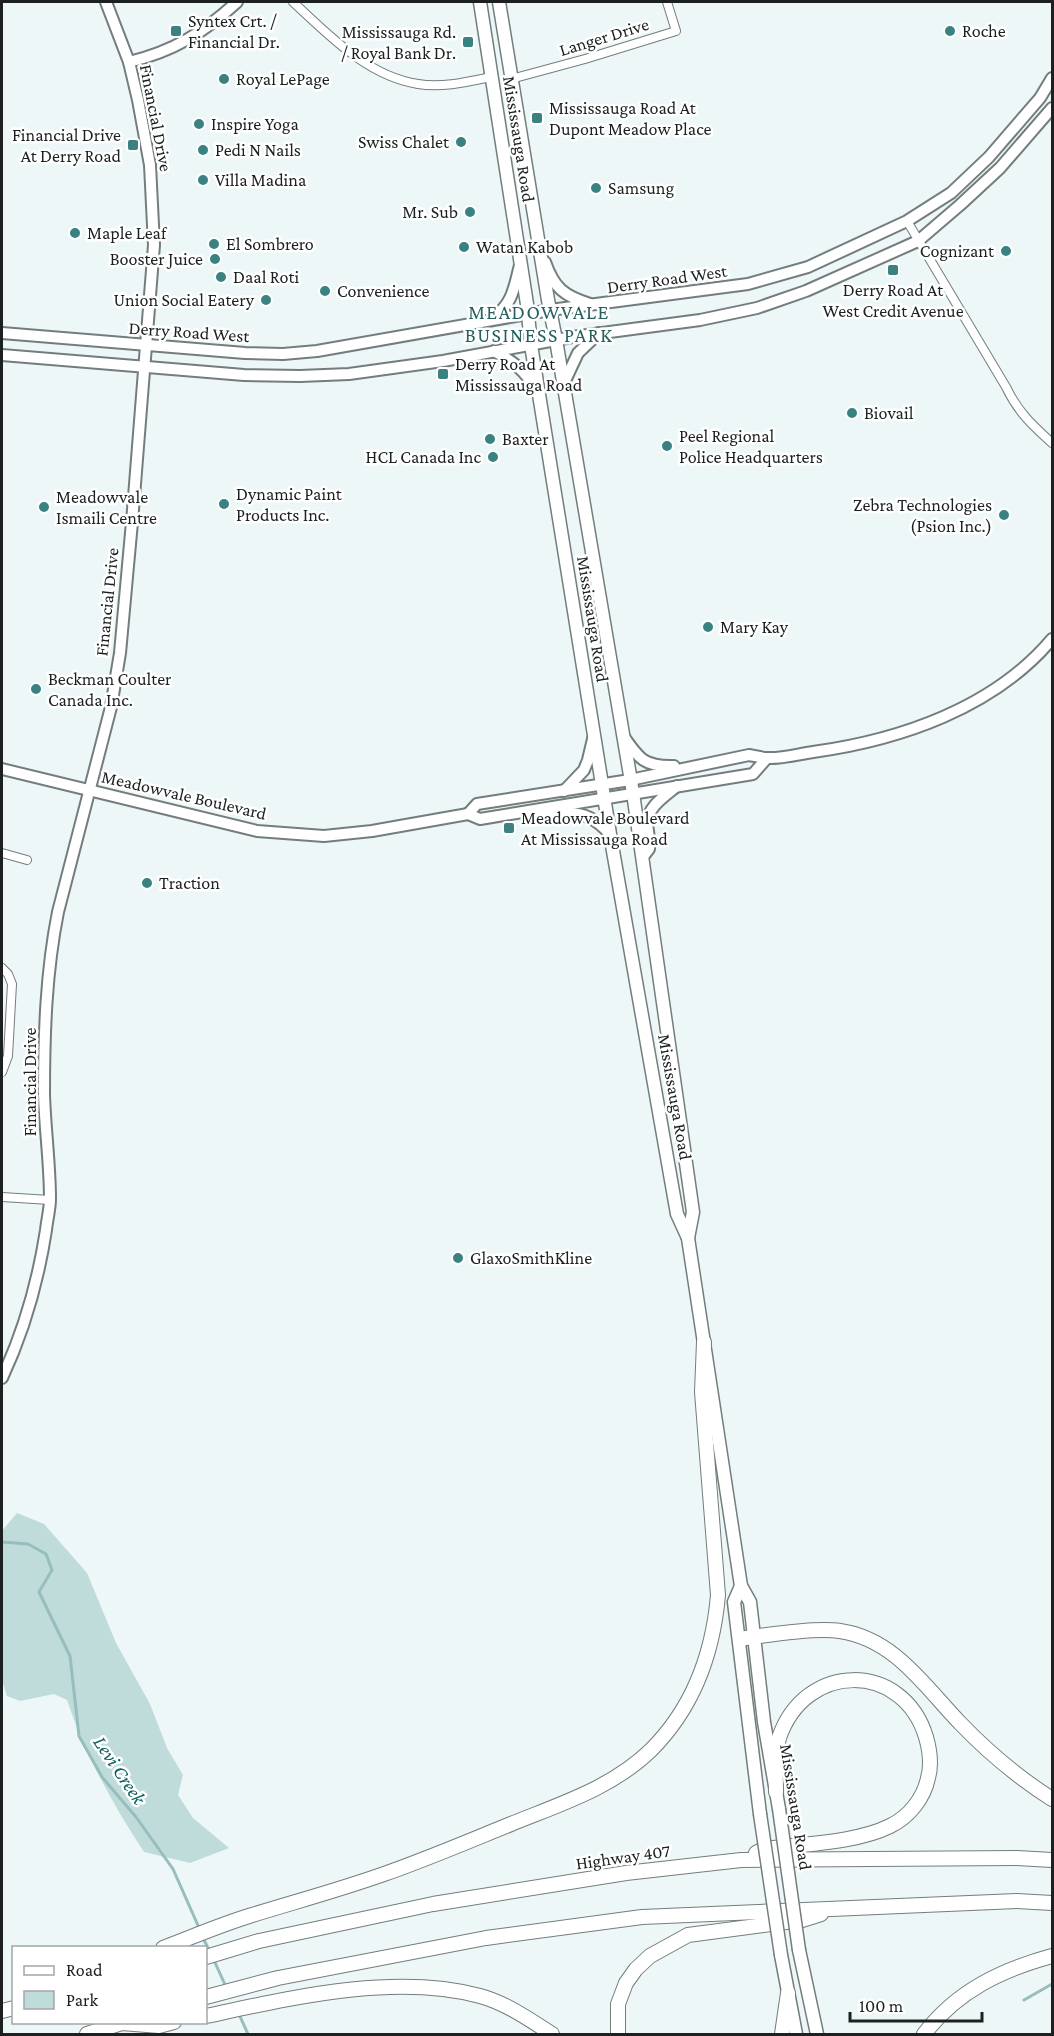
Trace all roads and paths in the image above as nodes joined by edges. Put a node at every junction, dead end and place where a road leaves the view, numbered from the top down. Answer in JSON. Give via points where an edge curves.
{"nodes":[{"id":1,"x":106,"y":2,"type":"edge"},
{"id":2,"x":237,"y":2,"type":"edge"},
{"id":3,"x":293,"y":2,"type":"edge"},
{"id":4,"x":480,"y":2,"type":"edge"},
{"id":5,"x":499,"y":2,"type":"edge"},
{"id":6,"x":667,"y":2,"type":"edge"},
{"id":7,"x":129,"y":62,"type":"junction"},
{"id":8,"x":491,"y":77,"type":"junction"},
{"id":9,"x":1053,"y":78,"type":"edge"},
{"id":10,"x":511,"y":79,"type":"junction"},
{"id":11,"x":1053,"y":108,"type":"edge"},
{"id":12,"x":907,"y":221,"type":"junction"},
{"id":13,"x":918,"y":241,"type":"junction"},
{"id":14,"x":540,"y":247,"type":"junction"},
{"id":15,"x":520,"y":264,"type":"junction"},
{"id":16,"x":593,"y":306,"type":"junction"},
{"id":17,"x":550,"y":310,"type":"junction"},
{"id":18,"x":528,"y":315,"type":"junction"},
{"id":19,"x":491,"y":320,"type":"junction"},
{"id":20,"x":2,"y":333,"type":"edge"},
{"id":21,"x":599,"y":333,"type":"junction"},
{"id":22,"x":556,"y":340,"type":"junction"},
{"id":23,"x":147,"y":345,"type":"junction"},
{"id":24,"x":531,"y":345,"type":"junction"},
{"id":25,"x":494,"y":351,"type":"junction"},
{"id":26,"x":2,"y":355,"type":"edge"},
{"id":27,"x":144,"y":367,"type":"junction"},
{"id":28,"x":563,"y":385,"type":"junction"},
{"id":29,"x":539,"y":392,"type":"junction"},
{"id":30,"x":1053,"y":443,"type":"edge"},
{"id":31,"x":1053,"y":639,"type":"edge"},
{"id":32,"x":594,"y":735,"type":"junction"},
{"id":33,"x":623,"y":735,"type":"junction"},
{"id":34,"x":767,"y":758,"type":"junction"},
{"id":35,"x":685,"y":768,"type":"junction"},
{"id":36,"x":2,"y":769,"type":"edge"},
{"id":37,"x":677,"y":786,"type":"junction"},
{"id":38,"x":632,"y":787,"type":"junction"},
{"id":39,"x":90,"y":789,"type":"junction"},
{"id":40,"x":564,"y":791,"type":"junction"},
{"id":41,"x":604,"y":791,"type":"junction"},
{"id":42,"x":539,"y":809,"type":"junction"},
{"id":43,"x":468,"y":814,"type":"junction"},
{"id":44,"x":610,"y":834,"type":"junction"},
{"id":45,"x":2,"y":853,"type":"edge"},
{"id":46,"x":642,"y":858,"type":"junction"},
{"id":47,"x":27,"y":860,"type":"dead end"},
{"id":48,"x":2,"y":968,"type":"edge"},
{"id":49,"x":2,"y":1072,"type":"edge"},
{"id":50,"x":2,"y":1197,"type":"edge"},
{"id":51,"x":50,"y":1200,"type":"junction"},
{"id":52,"x":688,"y":1238,"type":"junction"},
{"id":53,"x":704,"y":1342,"type":"junction"},
{"id":54,"x":2,"y":1378,"type":"edge"},
{"id":55,"x":741,"y":1586,"type":"junction"},
{"id":56,"x":755,"y":1636,"type":"junction"},
{"id":57,"x":740,"y":1639,"type":"junction"},
{"id":58,"x":776,"y":1792,"type":"junction"},
{"id":59,"x":1053,"y":1799,"type":"edge"},
{"id":60,"x":741,"y":1860,"type":"junction"},
{"id":61,"x":1053,"y":1860,"type":"edge"},
{"id":62,"x":1053,"y":1903,"type":"edge"},
{"id":63,"x":840,"y":1908,"type":"junction"},
{"id":64,"x":166,"y":1946,"type":"edge"},
{"id":65,"x":1053,"y":1956,"type":"edge"},
{"id":66,"x":207,"y":1957,"type":"edge"},
{"id":67,"x":788,"y":1993,"type":"junction"},
{"id":68,"x":207,"y":1997,"type":"edge"},
{"id":69,"x":207,"y":2016,"type":"edge"},
{"id":70,"x":120,"y":2024,"type":"edge"},
{"id":71,"x":135,"y":2024,"type":"edge"},
{"id":72,"x":166,"y":2024,"type":"edge"},
{"id":73,"x":87,"y":2034,"type":"edge"},
{"id":74,"x":552,"y":2034,"type":"edge"},
{"id":75,"x":618,"y":2034,"type":"edge"},
{"id":76,"x":782,"y":2034,"type":"edge"},
{"id":77,"x":796,"y":2034,"type":"edge"},
{"id":78,"x":817,"y":2034,"type":"edge"},
{"id":79,"x":924,"y":2034,"type":"edge"}],
"edges":[{"from":1,"to":7,"type":"main road","name":"Financial Drive"},
{"from":2,"to":7,"type":"main road","via":[[192,38],[159,54]]},
{"from":3,"to":8,"type":"street","via":[[338,44],[389,75],[432,85]]},
{"from":4,"to":8,"type":"main road","name":"Mississauga Road"},
{"from":5,"to":10,"type":"main road","name":"Mississauga Road"},
{"from":6,"to":10,"type":"street","name":"Langer Drive","via":[[676,31]]},
{"from":7,"to":23,"type":"main road","name":"Financial Drive","via":[[150,165],[154,216]]},
{"from":8,"to":15,"type":"main road","name":"Mississauga Road"},
{"from":9,"to":12,"type":"main road","name":"Derry Road West","via":[[989,157],[951,192]]},
{"from":10,"to":14,"type":"main road","name":"Mississauga Road"},
{"from":11,"to":13,"type":"main road","name":"Derry Road West","via":[[1000,168]]},
{"from":12,"to":13,"type":"street"},
{"from":12,"to":16,"type":"main road","name":"Derry Road West","via":[[808,267],[748,284]]},
{"from":13,"to":21,"type":"main road","name":"Derry Road West","via":[[806,291],[756,308],[700,320]]},
{"from":13,"to":30,"type":"street","via":[[1016,406]]},
{"from":14,"to":16,"type":"main road","via":[[559,290]]},
{"from":14,"to":17,"type":"main road","name":"Mississauga Road"},
{"from":15,"to":18,"type":"main road","name":"Mississauga Road"},
{"from":15,"to":19,"type":"main road","via":[[511,299]]},
{"from":16,"to":17,"type":"main road","name":"Derry Road West"},
{"from":17,"to":18,"type":"main road","name":"Derry Road West"},
{"from":17,"to":22,"type":"main road","name":"Mississauga Road"},
{"from":18,"to":19,"type":"main road","name":"Derry Road West"},
{"from":18,"to":24,"type":"main road","name":"Mississauga Road"},
{"from":19,"to":23,"type":"main road","name":"Derry Road West","via":[[284,354]]},
{"from":20,"to":23,"type":"main road","name":"Derry Road West"},
{"from":21,"to":22,"type":"main road","name":"Derry Road West"},
{"from":21,"to":28,"type":"main road","via":[[578,353]]},
{"from":22,"to":24,"type":"main road","name":"Derry Road West"},
{"from":22,"to":28,"type":"main road","name":"Mississauga Road"},
{"from":23,"to":27,"type":"main road","name":"Financial Drive"},
{"from":24,"to":25,"type":"main road","name":"Derry Road West"},
{"from":24,"to":29,"type":"main road","name":"Mississauga Road"},
{"from":25,"to":27,"type":"main road","name":"Derry Road West","via":[[349,374],[244,375]]},
{"from":25,"to":29,"type":"main road","via":[[523,370]]},
{"from":26,"to":27,"type":"main road","name":"Derry Road West"},
{"from":27,"to":39,"type":"main road","name":"Financial Drive","via":[[120,653]]},
{"from":28,"to":33,"type":"main road","name":"Mississauga Road"},
{"from":29,"to":32,"type":"main road","name":"Mississauga Road"},
{"from":31,"to":34,"type":"main road","name":"Meadowvale Boulevard","via":[[1022,670],[985,695],[900,735]]},
{"from":32,"to":40,"type":"main road","via":[[584,770]]},
{"from":32,"to":41,"type":"main road","name":"Mississauga Road"},
{"from":33,"to":35,"type":"main road","via":[[635,753],[648,763]]},
{"from":33,"to":38,"type":"main road","name":"Mississauga Road"},
{"from":34,"to":35,"type":"main road","name":"Meadowvale Boulevard","via":[[749,755]]},
{"from":34,"to":37,"type":"main road","name":"Meadowvale Boulevard","via":[[753,774]]},
{"from":35,"to":38,"type":"main road","name":"Meadowvale Boulevard"},
{"from":36,"to":39,"type":"main road","name":"Meadowvale Boulevard"},
{"from":37,"to":38,"type":"main road","name":"Meadowvale Boulevard"},
{"from":37,"to":46,"type":"main road","via":[[650,812],[649,849]]},
{"from":38,"to":41,"type":"main road","name":"Meadowvale Boulevard"},
{"from":38,"to":46,"type":"main road","name":"Mississauga Road"},
{"from":39,"to":43,"type":"main road","name":"Meadowvale Boulevard","via":[[257,831],[324,836]]},
{"from":39,"to":51,"type":"main road","name":"Financial Drive","via":[[58,912],[46,999],[44,1095]]},
{"from":40,"to":41,"type":"main road","name":"Meadowvale Boulevard"},
{"from":40,"to":43,"type":"main road","name":"Meadowvale Boulevard","via":[[477,804]]},
{"from":41,"to":42,"type":"main road","name":"Meadowvale Boulevard"},
{"from":41,"to":44,"type":"main road","name":"Mississauga Road"},
{"from":42,"to":43,"type":"main road","name":"Meadowvale Boulevard","via":[[480,819]]},
{"from":42,"to":44,"type":"main road","via":[[549,814],[587,816]]},
{"from":44,"to":52,"type":"main road","name":"Mississauga Road","via":[[677,1214]]},
{"from":45,"to":47,"type":"street"},
{"from":46,"to":52,"type":"main road","name":"Mississauga Road","via":[[693,1212]]},
{"from":48,"to":49,"type":"street","via":[[12,984],[9,1056]]},
{"from":50,"to":51,"type":"street"},
{"from":51,"to":54,"type":"main road","name":"Financial Drive","via":[[30,1304]]},
{"from":52,"to":53,"type":"main road","name":"Mississauga Road"},
{"from":53,"to":55,"type":"main road","name":"Mississauga Road"},
{"from":53,"to":64,"type":"highway","via":[[702,1392],[718,1595],[716,1622],[704,1669],[677,1720],[651,1750],[625,1772],[579,1798],[384,1874]]},
{"from":55,"to":56,"type":"main road","name":"Mississauga Road","via":[[750,1602]]},
{"from":55,"to":57,"type":"main road","name":"Mississauga Road","via":[[734,1602]]},
{"from":56,"to":57,"type":"highway"},
{"from":56,"to":58,"type":"main road","name":"Mississauga Road"},
{"from":56,"to":59,"type":"highway","via":[[839,1630],[881,1645],[924,1681],[960,1724],[1007,1768]]},
{"from":57,"to":67,"type":"main road","name":"Mississauga Road","bridge":true,"via":[[760,1814]]},
{"from":58,"to":60,"type":"highway","via":[[779,1738],[792,1712],[817,1689],[842,1680],[872,1683],[909,1703],[922,1722],[931,1768],[919,1800],[900,1820],[858,1837],[764,1849]]},
{"from":58,"to":78,"type":"main road","name":"Mississauga Road","bridge":true,"via":[[799,1950]]},
{"from":60,"to":61,"type":"highway","name":"Highway 407"},
{"from":60,"to":66,"type":"highway","name":"Highway 407","via":[[626,1873],[433,1904],[260,1941]]},
{"from":62,"to":63,"type":"highway"},
{"from":63,"to":68,"type":"highway","via":[[642,1917],[486,1938],[278,1978]]},
{"from":63,"to":75,"type":"highway","via":[[802,1920],[688,1935],[659,1950],[626,1983],[618,2004]]},
{"from":65,"to":79,"type":"highway","via":[[1019,1965],[984,1982],[957,2000]]},
{"from":67,"to":76,"type":"highway"},
{"from":67,"to":77,"type":"main road","name":"Mississauga Road"},
{"from":69,"to":74,"type":"highway","via":[[286,1999],[410,1985],[482,1996]]},
{"from":70,"to":73,"type":"highway"},
{"from":71,"to":72,"type":"highway"}]}
